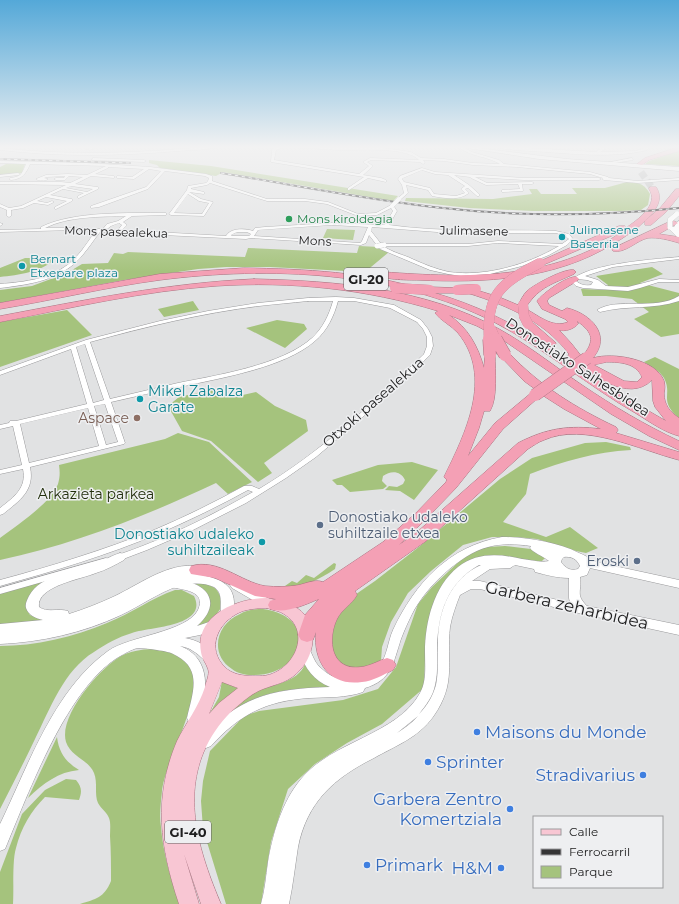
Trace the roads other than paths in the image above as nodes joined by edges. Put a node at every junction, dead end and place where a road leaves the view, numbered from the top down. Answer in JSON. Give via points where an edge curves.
{"nodes":[{"id":1,"x":62,"y":188,"type":"edge"},
{"id":2,"x":63,"y":188,"type":"edge"},
{"id":3,"x":96,"y":188,"type":"edge"},
{"id":4,"x":134,"y":188,"type":"edge"},
{"id":5,"x":186,"y":188,"type":"edge"},
{"id":6,"x":189,"y":188,"type":"edge"},
{"id":7,"x":229,"y":188,"type":"edge"},
{"id":8,"x":404,"y":188,"type":"edge"},
{"id":9,"x":425,"y":188,"type":"edge"},
{"id":10,"x":464,"y":188,"type":"edge"},
{"id":11,"x":470,"y":188,"type":"edge"},
{"id":12,"x":521,"y":188,"type":"edge"},
{"id":13,"x":144,"y":189,"type":"joint"},
{"id":14,"x":653,"y":189,"type":"tunnel mouth"},
{"id":15,"x":188,"y":191,"type":"junction"},
{"id":16,"x":503,"y":191,"type":"dead end"},
{"id":17,"x":679,"y":191,"type":"edge"},
{"id":18,"x":85,"y":192,"type":"dead end"},
{"id":19,"x":203,"y":193,"type":"dead end"},
{"id":20,"x":48,"y":195,"type":"junction"},
{"id":21,"x":478,"y":195,"type":"dead end"},
{"id":22,"x":34,"y":202,"type":"junction"},
{"id":23,"x":52,"y":202,"type":"dead end"},
{"id":24,"x":110,"y":202,"type":"dead end"},
{"id":25,"x":177,"y":202,"type":"dead end"},
{"id":26,"x":0,"y":205,"type":"edge"},
{"id":27,"x":56,"y":208,"type":"dead end"},
{"id":28,"x":393,"y":208,"type":"junction"},
{"id":29,"x":9,"y":209,"type":"junction"},
{"id":30,"x":166,"y":214,"type":"dead end"},
{"id":31,"x":8,"y":216,"type":"dead end"},
{"id":32,"x":122,"y":216,"type":"junction"},
{"id":33,"x":676,"y":220,"type":"edge"},
{"id":34,"x":646,"y":221,"type":"junction"},
{"id":35,"x":120,"y":222,"type":"junction"},
{"id":36,"x":0,"y":226,"type":"edge"},
{"id":37,"x":386,"y":226,"type":"junction"},
{"id":38,"x":43,"y":228,"type":"junction"},
{"id":39,"x":368,"y":228,"type":"junction"},
{"id":40,"x":102,"y":230,"type":"junction"},
{"id":41,"x":120,"y":230,"type":"junction"},
{"id":42,"x":252,"y":234,"type":"junction"},
{"id":43,"x":679,"y":234,"type":"edge"},
{"id":44,"x":231,"y":235,"type":"junction"},
{"id":45,"x":645,"y":237,"type":"junction"},
{"id":46,"x":679,"y":237,"type":"edge"},
{"id":47,"x":679,"y":240,"type":"edge"},
{"id":48,"x":361,"y":244,"type":"junction"},
{"id":49,"x":564,"y":245,"type":"junction"},
{"id":50,"x":616,"y":249,"type":"junction"},
{"id":51,"x":679,"y":258,"type":"edge"},
{"id":52,"x":593,"y":261,"type":"junction"},
{"id":53,"x":580,"y":265,"type":"junction"},
{"id":54,"x":216,"y":272,"type":"junction"},
{"id":55,"x":332,"y":272,"type":"junction"},
{"id":56,"x":592,"y":272,"type":"junction"},
{"id":57,"x":576,"y":278,"type":"junction"},
{"id":58,"x":594,"y":280,"type":"junction"},
{"id":59,"x":678,"y":281,"type":"edge"},
{"id":60,"x":0,"y":286,"type":"edge"},
{"id":61,"x":590,"y":287,"type":"junction"},
{"id":62,"x":610,"y":288,"type":"junction"},
{"id":63,"x":397,"y":292,"type":"junction"},
{"id":64,"x":552,"y":294,"type":"junction"},
{"id":65,"x":679,"y":298,"type":"edge"},
{"id":66,"x":336,"y":299,"type":"junction"},
{"id":67,"x":0,"y":306,"type":"edge"},
{"id":68,"x":600,"y":310,"type":"dead end"},
{"id":69,"x":0,"y":319,"type":"edge"},
{"id":70,"x":539,"y":320,"type":"junction"},
{"id":71,"x":485,"y":322,"type":"junction"},
{"id":72,"x":549,"y":341,"type":"junction"},
{"id":73,"x":87,"y":342,"type":"junction"},
{"id":74,"x":73,"y":347,"type":"junction"},
{"id":75,"x":586,"y":360,"type":"junction"},
{"id":76,"x":0,"y":373,"type":"edge"},
{"id":77,"x":539,"y":397,"type":"junction"},
{"id":78,"x":108,"y":402,"type":"junction"},
{"id":79,"x":90,"y":404,"type":"junction"},
{"id":80,"x":16,"y":423,"type":"junction"},
{"id":81,"x":679,"y":424,"type":"edge"},
{"id":82,"x":0,"y":425,"type":"edge"},
{"id":83,"x":679,"y":428,"type":"edge"},
{"id":84,"x":679,"y":432,"type":"edge"},
{"id":85,"x":679,"y":446,"type":"edge"},
{"id":86,"x":103,"y":447,"type":"junction"},
{"id":87,"x":660,"y":449,"type":"junction"},
{"id":88,"x":679,"y":456,"type":"edge"},
{"id":89,"x":26,"y":466,"type":"junction"},
{"id":90,"x":0,"y":472,"type":"edge"},
{"id":91,"x":451,"y":479,"type":"junction"},
{"id":92,"x":258,"y":492,"type":"junction"},
{"id":93,"x":437,"y":499,"type":"junction"},
{"id":94,"x":0,"y":512,"type":"edge"},
{"id":95,"x":421,"y":537,"type":"junction"},
{"id":96,"x":487,"y":543,"type":"junction"},
{"id":97,"x":544,"y":551,"type":"junction"},
{"id":98,"x":571,"y":554,"type":"junction"},
{"id":99,"x":393,"y":557,"type":"junction"},
{"id":100,"x":120,"y":558,"type":"junction"},
{"id":101,"x":584,"y":561,"type":"junction"},
{"id":102,"x":524,"y":562,"type":"junction"},
{"id":103,"x":556,"y":562,"type":"junction"},
{"id":104,"x":197,"y":570,"type":"junction"},
{"id":105,"x":572,"y":574,"type":"junction"},
{"id":106,"x":339,"y":579,"type":"junction"},
{"id":107,"x":0,"y":583,"type":"edge"},
{"id":108,"x":170,"y":584,"type":"junction"},
{"id":109,"x":679,"y":584,"type":"edge"},
{"id":110,"x":0,"y":591,"type":"edge"},
{"id":111,"x":456,"y":592,"type":"junction"},
{"id":112,"x":271,"y":604,"type":"junction"},
{"id":113,"x":584,"y":609,"type":"junction"},
{"id":114,"x":91,"y":612,"type":"junction"},
{"id":115,"x":227,"y":614,"type":"junction"},
{"id":116,"x":215,"y":625,"type":"junction"},
{"id":117,"x":0,"y":629,"type":"edge"},
{"id":118,"x":679,"y":630,"type":"edge"},
{"id":119,"x":307,"y":636,"type":"junction"},
{"id":120,"x":156,"y":637,"type":"junction"},
{"id":121,"x":0,"y":639,"type":"edge"},
{"id":122,"x":133,"y":644,"type":"junction"},
{"id":123,"x":305,"y":652,"type":"junction"},
{"id":124,"x":212,"y":663,"type":"junction"},
{"id":125,"x":387,"y":665,"type":"junction"},
{"id":126,"x":375,"y":680,"type":"junction"},
{"id":127,"x":258,"y":684,"type":"junction"},
{"id":128,"x":191,"y":730,"type":"junction"},
{"id":129,"x":194,"y":757,"type":"junction"},
{"id":130,"x":0,"y":844,"type":"edge"},
{"id":131,"x":189,"y":904,"type":"edge"},
{"id":132,"x":211,"y":904,"type":"edge"},
{"id":133,"x":269,"y":904,"type":"edge"},
{"id":134,"x":281,"y":904,"type":"edge"}],
"edges":[{"from":1,"to":20,"type":"street"},
{"from":2,"to":18,"type":"street"},
{"from":3,"to":20,"type":"street","via":[[73,198]]},
{"from":4,"to":13,"type":"street"},
{"from":5,"to":25,"type":"street"},
{"from":6,"to":15,"type":"street"},
{"from":7,"to":28,"type":"street","via":[[266,200],[328,203],[358,215],[372,215]]},
{"from":8,"to":28,"type":"street","bridge":true,"via":[[406,194]]},
{"from":9,"to":10,"type":"street","via":[[438,196],[463,196],[467,193]]},
{"from":11,"to":21,"type":"street"},
{"from":12,"to":16,"type":"street"},
{"from":13,"to":24,"type":"street"},
{"from":14,"to":34,"type":"highway","via":[[656,201]]},
{"from":15,"to":15,"type":"street","via":[[171,214],[203,215],[211,202],[200,200]]},
{"from":15,"to":19,"type":"street"},
{"from":17,"to":34,"type":"highway","via":[[663,210]]},
{"from":20,"to":22,"type":"street"},
{"from":20,"to":27,"type":"street","via":[[71,200]]},
{"from":22,"to":23,"type":"street"},
{"from":22,"to":29,"type":"street"},
{"from":26,"to":29,"type":"street"},
{"from":28,"to":37,"type":"street","via":[[395,212]]},
{"from":29,"to":31,"type":"street"},
{"from":30,"to":32,"type":"street"},
{"from":32,"to":35,"type":"street"},
{"from":32,"to":38,"type":"street","via":[[54,222]]},
{"from":33,"to":43,"type":"street"},
{"from":33,"to":45,"type":"highway"},
{"from":33,"to":46,"type":"street"},
{"from":34,"to":50,"type":"highway","via":[[637,235]]},
{"from":34,"to":53,"type":"highway","via":[[618,244]]},
{"from":34,"to":55,"type":"highway","via":[[585,257],[555,268],[522,275],[458,280]]},
{"from":34,"to":71,"type":"highway","bridge":true,"via":[[522,272],[500,289],[490,305]]},
{"from":35,"to":40,"type":"street"},
{"from":35,"to":41,"type":"street","via":[[125,225]]},
{"from":36,"to":38,"type":"street","name":"Mons pasealekua"},
{"from":36,"to":40,"type":"street","name":"Mons pasealekua"},
{"from":37,"to":39,"type":"street","name":"Mons"},
{"from":37,"to":49,"type":"street","name":"Julimasene","via":[[406,229],[562,233],[571,239]]},
{"from":38,"to":40,"type":"street","name":"Mons pasealekua"},
{"from":39,"to":42,"type":"street","name":"Mons","via":[[332,224],[305,225],[262,228]]},
{"from":39,"to":48,"type":"street"},
{"from":39,"to":49,"type":"street","via":[[382,248],[452,274],[479,274],[515,266],[541,258]]},
{"from":40,"to":41,"type":"street","name":"Mons pasealekua"},
{"from":40,"to":44,"type":"street","name":"Mons pasealekua"},
{"from":40,"to":60,"type":"street","via":[[68,266],[44,278]]},
{"from":41,"to":44,"type":"street","name":"Mons pasealekua"},
{"from":42,"to":44,"type":"street","name":"Mons"},
{"from":42,"to":44,"type":"street","name":"Mons","via":[[249,230]]},
{"from":42,"to":48,"type":"street","name":"Mons","via":[[256,238]]},
{"from":45,"to":47,"type":"highway","via":[[659,235]]},
{"from":45,"to":50,"type":"highway"},
{"from":48,"to":49,"type":"street","name":"Mons","bridge":true,"via":[[468,245],[498,242]]},
{"from":50,"to":52,"type":"highway"},
{"from":51,"to":56,"type":"street","via":[[613,266]]},
{"from":52,"to":53,"type":"highway"},
{"from":52,"to":72,"type":"highway","bridge":true,"via":[[528,295],[523,305],[524,316],[528,324]]},
{"from":53,"to":63,"type":"highway","bridge":true,"via":[[527,282],[476,289]]},
{"from":54,"to":55,"type":"highway"},
{"from":54,"to":67,"type":"highway","name":"Donostiako Saihesbidea","number":"GI-20","via":[[148,279]]},
{"from":54,"to":84,"type":"highway","name":"Donostiako Saihesbidea","number":"GI-20","via":[[345,276],[378,281],[447,299],[475,310],[542,346],[625,402]]},
{"from":55,"to":70,"type":"highway","via":[[420,280],[453,286],[501,300]]},
{"from":56,"to":57,"type":"street"},
{"from":56,"to":58,"type":"street"},
{"from":57,"to":58,"type":"street"},
{"from":57,"to":61,"type":"street","via":[[574,282]]},
{"from":57,"to":64,"type":"highway"},
{"from":58,"to":61,"type":"street","via":[[596,284]]},
{"from":58,"to":62,"type":"street"},
{"from":59,"to":62,"type":"street","via":[[656,281],[634,288]]},
{"from":61,"to":62,"type":"street"},
{"from":63,"to":69,"type":"highway","number":"GI-20","via":[[241,282],[179,287],[119,296]]},
{"from":63,"to":71,"type":"highway","number":"GI-20"},
{"from":63,"to":91,"type":"highway","via":[[453,322],[465,334],[475,352],[479,373],[478,411]]},
{"from":64,"to":70,"type":"highway","via":[[543,298],[543,305],[574,322],[560,328]]},
{"from":64,"to":75,"type":"highway","via":[[554,303],[581,318],[594,330],[597,344]]},
{"from":65,"to":68,"type":"street","via":[[663,305],[611,306]]},
{"from":66,"to":73,"type":"street","name":"Otxoki pasealekua","via":[[248,305]]},
{"from":66,"to":78,"type":"street","via":[[325,327],[314,339],[279,359],[238,372]]},
{"from":66,"to":92,"type":"street","name":"Otxoki pasealekua","via":[[386,305],[415,317],[430,335],[431,348],[417,366],[342,432],[296,468]]},
{"from":70,"to":75,"type":"highway"},
{"from":71,"to":85,"type":"highway","name":"Donostiako Saihesbidea","number":"GI-20","via":[[626,419]]},
{"from":71,"to":87,"type":"highway","bridge":true,"via":[[505,355],[527,378],[567,407],[612,431]]},
{"from":71,"to":91,"type":"highway","bridge":true,"via":[[490,355],[489,393],[485,413],[475,437]]},
{"from":72,"to":75,"type":"highway"},
{"from":72,"to":83,"type":"highway"},
{"from":73,"to":74,"type":"street","name":"Otxoki pasealekua"},
{"from":73,"to":78,"type":"street"},
{"from":74,"to":76,"type":"street","name":"Otxoki pasealekua"},
{"from":74,"to":79,"type":"street"},
{"from":75,"to":75,"type":"highway","via":[[627,360],[644,370],[648,378],[643,383],[620,384],[609,380]]},
{"from":75,"to":77,"type":"highway"},
{"from":75,"to":81,"type":"highway","via":[[602,355],[617,356],[645,366],[658,379],[659,400],[663,411]]},
{"from":77,"to":93,"type":"highway","via":[[499,426]]},
{"from":77,"to":99,"type":"highway","via":[[502,435],[451,499]]},
{"from":78,"to":79,"type":"street"},
{"from":78,"to":86,"type":"street","via":[[122,443]]},
{"from":79,"to":80,"type":"street"},
{"from":79,"to":82,"type":"street"},
{"from":79,"to":86,"type":"street"},
{"from":80,"to":82,"type":"street"},
{"from":80,"to":89,"type":"street"},
{"from":86,"to":89,"type":"street"},
{"from":87,"to":88,"type":"highway"},
{"from":87,"to":95,"type":"highway","via":[[612,435],[587,431],[543,435],[522,446]]},
{"from":89,"to":90,"type":"street"},
{"from":89,"to":94,"type":"street","via":[[28,485],[21,495]]},
{"from":91,"to":93,"type":"highway"},
{"from":92,"to":100,"type":"street","name":"Otxoki pasealekua","via":[[219,514]]},
{"from":92,"to":107,"type":"street","via":[[247,488],[220,504],[154,534],[72,564]]},
{"from":93,"to":106,"type":"highway","via":[[402,534]]},
{"from":95,"to":99,"type":"highway"},
{"from":95,"to":125,"type":"highway","via":[[396,560],[339,603],[328,620],[324,640],[326,657],[336,670],[358,675]]},
{"from":96,"to":97,"type":"street","via":[[520,545]]},
{"from":96,"to":98,"type":"street","via":[[526,540]]},
{"from":96,"to":125,"type":"street","via":[[472,548],[458,557],[417,596],[402,623]]},
{"from":97,"to":102,"type":"street","via":[[549,557],[545,562]]},
{"from":97,"to":103,"type":"street","name":"Garbera zeharbidea"},
{"from":98,"to":101,"type":"street"},
{"from":98,"to":103,"type":"street","via":[[558,556]]},
{"from":99,"to":119,"type":"highway","via":[[320,608],[311,620]]},
{"from":100,"to":110,"type":"street","name":"Otxoki pasealekua"},
{"from":100,"to":114,"type":"main road","via":[[94,570],[54,582],[39,592],[32,603],[36,612],[43,616]]},
{"from":101,"to":105,"type":"street","via":[[584,570]]},
{"from":101,"to":109,"type":"street"},
{"from":102,"to":103,"type":"street","via":[[545,566]]},
{"from":102,"to":133,"type":"street","via":[[502,558],[481,560],[464,568],[449,585],[437,609],[431,632],[432,674],[424,697],[404,720],[340,754],[313,775],[291,809],[282,833]]},
{"from":103,"to":105,"type":"street","name":"Garbera zeharbidea","via":[[560,569]]},
{"from":104,"to":106,"type":"highway","via":[[220,573],[246,586],[271,593],[296,591]]},
{"from":104,"to":112,"type":"main road","via":[[221,576]]},
{"from":104,"to":114,"type":"main road","via":[[168,576]]},
{"from":105,"to":111,"type":"street","via":[[505,564],[494,565],[474,572]]},
{"from":105,"to":113,"type":"street","via":[[576,580],[574,601]]},
{"from":106,"to":112,"type":"highway","via":[[294,602]]},
{"from":108,"to":115,"type":"main road","via":[[194,578],[218,584],[227,593]]},
{"from":108,"to":120,"type":"street","via":[[194,587],[204,597],[204,606],[193,623]]},
{"from":108,"to":121,"type":"main road","via":[[124,608],[83,624],[42,635]]},
{"from":111,"to":113,"type":"street","name":"Garbera zeharbidea","via":[[470,585],[478,585]]},
{"from":111,"to":134,"type":"street","via":[[448,610],[444,632],[443,682],[436,702],[421,723],[410,732],[343,768],[318,790],[298,827]]},
{"from":112,"to":115,"type":"main road","via":[[242,606]]},
{"from":112,"to":119,"type":"main road","via":[[291,611],[297,616]]},
{"from":113,"to":118,"type":"street","name":"Garbera zeharbidea"},
{"from":114,"to":117,"type":"main road","via":[[43,625]]},
{"from":115,"to":116,"type":"main road"},
{"from":116,"to":120,"type":"street","via":[[186,634]]},
{"from":116,"to":124,"type":"main road","via":[[208,640]]},
{"from":119,"to":123,"type":"main road"},
{"from":120,"to":122,"type":"street"},
{"from":122,"to":124,"type":"street","via":[[183,642],[195,646]]},
{"from":122,"to":128,"type":"street","via":[[171,647],[185,653],[194,663],[200,681]]},
{"from":122,"to":130,"type":"street","via":[[107,658],[80,684],[42,752]]},
{"from":123,"to":126,"type":"street","via":[[316,672],[329,681],[352,685]]},
{"from":123,"to":127,"type":"main road","via":[[292,670],[276,679]]},
{"from":124,"to":127,"type":"main road","via":[[230,679]]},
{"from":124,"to":128,"type":"main road","number":"GI-40","via":[[215,678],[210,698]]},
{"from":125,"to":126,"type":"street"},
{"from":126,"to":129,"type":"street","via":[[352,690],[282,696],[259,702],[228,719]]},
{"from":127,"to":129,"type":"main road","number":"GI-40","via":[[234,699],[215,718]]},
{"from":128,"to":131,"type":"main road","number":"GI-40","via":[[176,764],[169,804],[175,862]]},
{"from":129,"to":132,"type":"main road","number":"GI-40","via":[[185,796],[185,814],[192,853]]}]}
